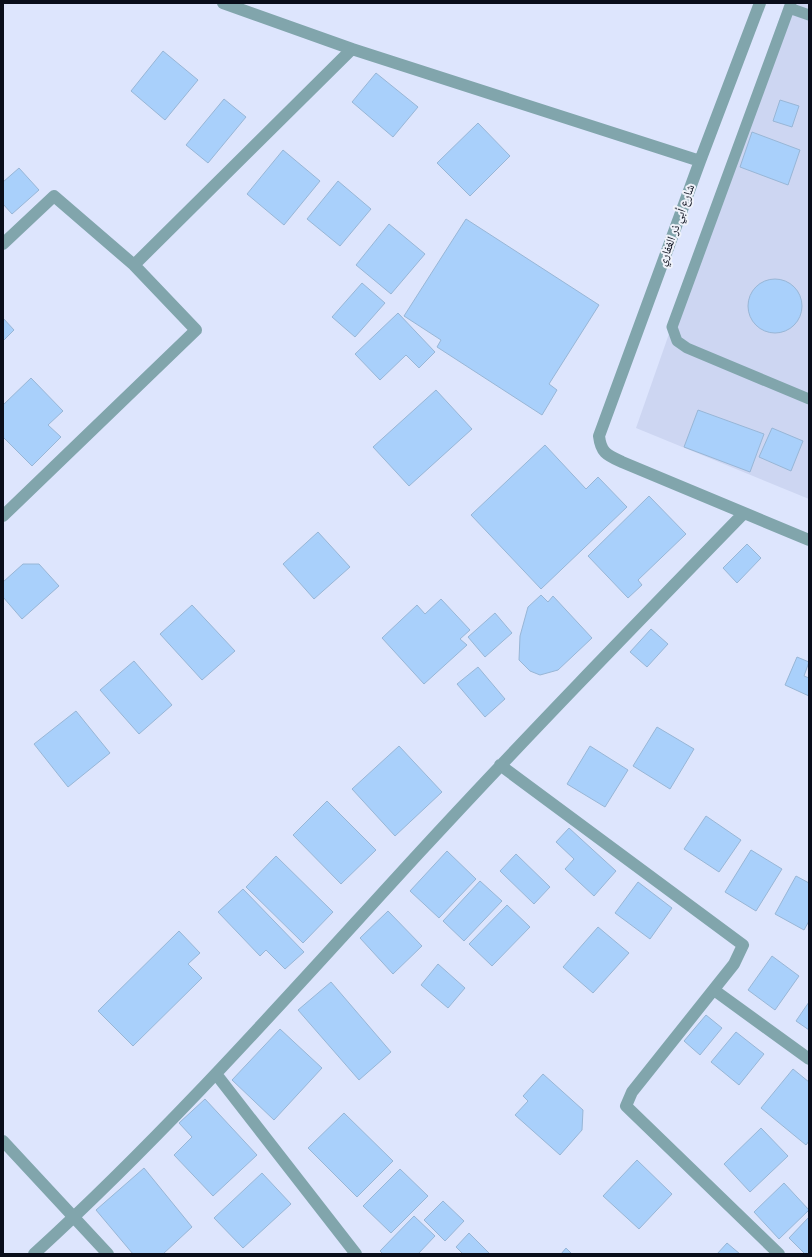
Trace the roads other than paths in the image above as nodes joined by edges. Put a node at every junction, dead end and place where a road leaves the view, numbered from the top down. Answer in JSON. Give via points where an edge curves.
{"nodes":[{"id":1,"x":223,"y":3,"type":"edge"},
{"id":2,"x":760,"y":3,"type":"edge"},
{"id":3,"x":790,"y":5,"type":"edge"},
{"id":4,"x":809,"y":15,"type":"edge"},
{"id":5,"x":352,"y":49,"type":"junction"},
{"id":6,"x":700,"y":162,"type":"junction"},
{"id":7,"x":3,"y":244,"type":"edge"},
{"id":8,"x":134,"y":265,"type":"junction"},
{"id":9,"x":809,"y":399,"type":"edge"},
{"id":10,"x":743,"y":514,"type":"junction"},
{"id":11,"x":3,"y":516,"type":"edge"},
{"id":12,"x":809,"y":540,"type":"edge"},
{"id":13,"x":500,"y":765,"type":"junction"},
{"id":14,"x":714,"y":990,"type":"junction"},
{"id":15,"x":809,"y":1059,"type":"edge"},
{"id":16,"x":216,"y":1074,"type":"junction"},
{"id":17,"x":3,"y":1141,"type":"edge"},
{"id":18,"x":74,"y":1217,"type":"junction"},
{"id":19,"x":34,"y":1254,"type":"edge"},
{"id":20,"x":108,"y":1254,"type":"edge"},
{"id":21,"x":356,"y":1254,"type":"edge"},
{"id":22,"x":779,"y":1254,"type":"edge"}],
"edges":[{"from":1,"to":5,"type":"street"},
{"from":2,"to":6,"type":"street","name":"شارع أبي ذر الغفاري"},
{"from":3,"to":4,"type":"lane"},
{"from":3,"to":9,"type":"lane","via":[[672,327],[676,341],[687,348]]},
{"from":5,"to":6,"type":"street"},
{"from":5,"to":8,"type":"street"},
{"from":6,"to":10,"type":"street","name":"شارع أبي ذر الغفاري","via":[[599,436],[601,448],[608,456]]},
{"from":7,"to":8,"type":"street","via":[[54,196]]},
{"from":8,"to":11,"type":"street","via":[[196,330]]},
{"from":10,"to":12,"type":"street"},
{"from":10,"to":13,"type":"street"},
{"from":13,"to":14,"type":"street","via":[[743,945],[734,964]]},
{"from":13,"to":16,"type":"street"},
{"from":14,"to":15,"type":"street"},
{"from":14,"to":22,"type":"street","via":[[632,1092],[626,1106]]},
{"from":16,"to":18,"type":"street"},
{"from":16,"to":21,"type":"street"},
{"from":17,"to":18,"type":"street"},
{"from":18,"to":19,"type":"street"},
{"from":18,"to":20,"type":"street"}]}
